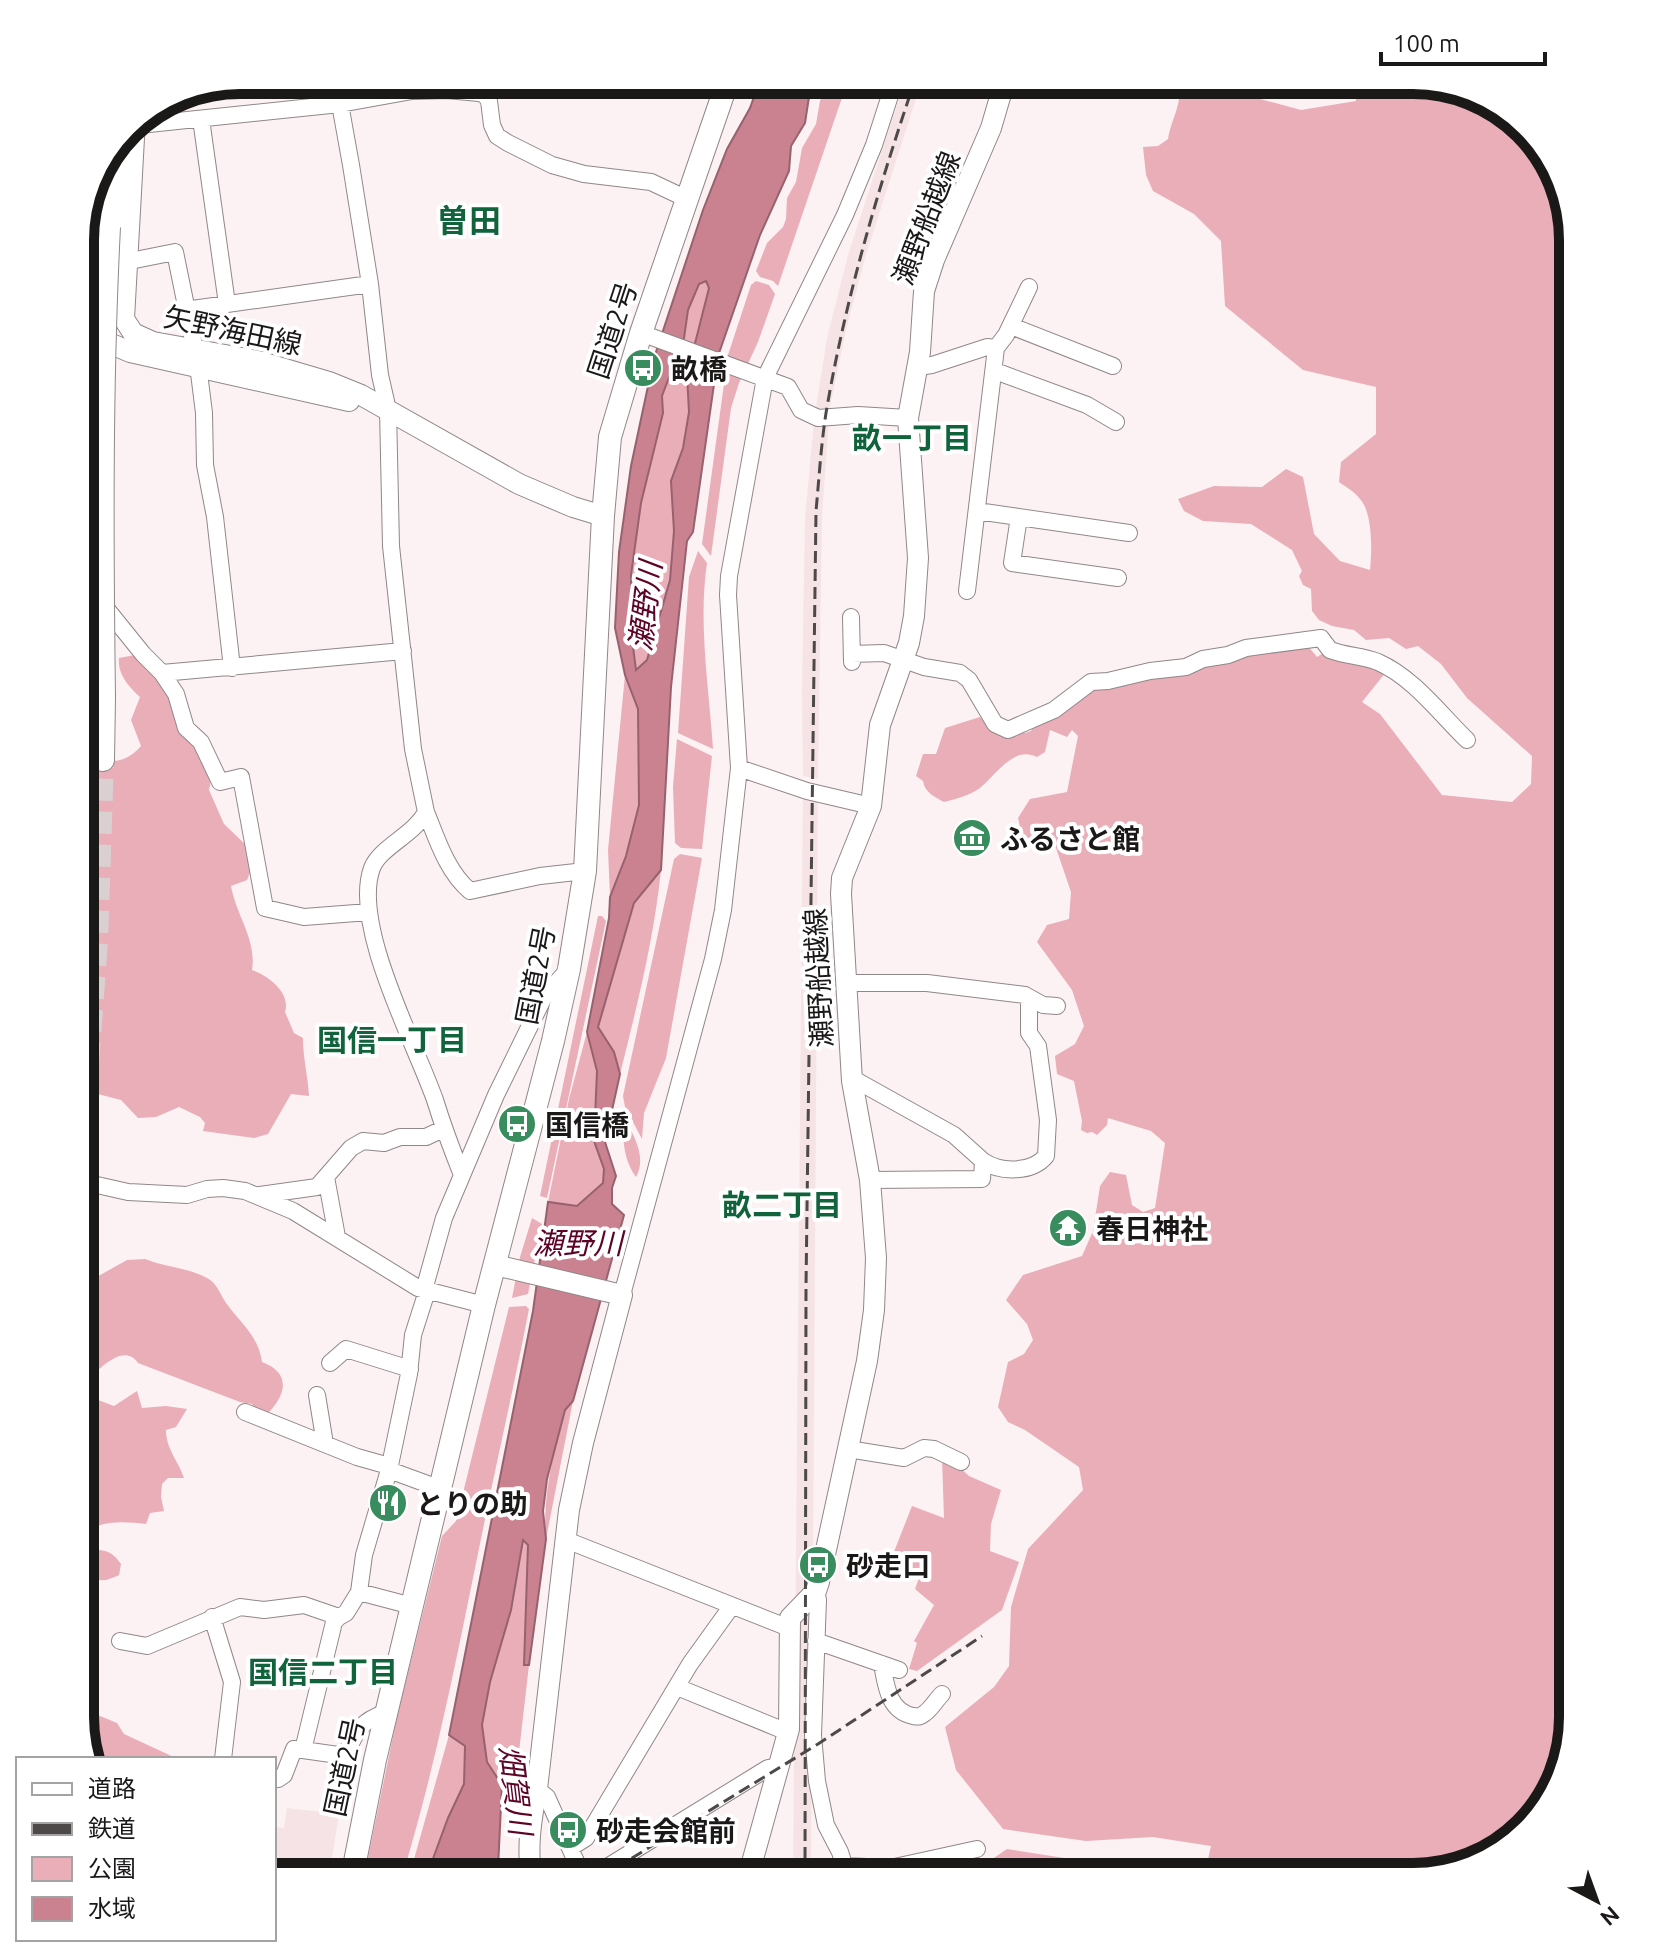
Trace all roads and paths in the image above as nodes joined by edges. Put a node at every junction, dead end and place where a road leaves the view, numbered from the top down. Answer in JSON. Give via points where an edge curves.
{"nodes":[{"id":1,"x":336,"y":94,"type":"edge"},
{"id":2,"x":395,"y":94,"type":"edge"},
{"id":3,"x":481,"y":94,"type":"edge"},
{"id":4,"x":723,"y":94,"type":"edge"},
{"id":5,"x":890,"y":94,"type":"edge"},
{"id":6,"x":1001,"y":94,"type":"edge"},
{"id":7,"x":340,"y":104,"type":"junction"},
{"id":8,"x":201,"y":119,"type":"junction"},
{"id":9,"x":155,"y":122,"type":"edge"},
{"id":10,"x":133,"y":142,"type":"edge"},
{"id":11,"x":115,"y":166,"type":"edge"},
{"id":12,"x":110,"y":174,"type":"edge"},
{"id":13,"x":687,"y":199,"type":"junction"},
{"id":14,"x":109,"y":227,"type":"junction"},
{"id":15,"x":125,"y":262,"type":"junction"},
{"id":16,"x":370,"y":284,"type":"junction"},
{"id":17,"x":1029,"y":287,"type":"dead end"},
{"id":18,"x":227,"y":304,"type":"junction"},
{"id":19,"x":185,"y":310,"type":"junction"},
{"id":20,"x":124,"y":319,"type":"junction"},
{"id":21,"x":1011,"y":326,"type":"junction"},
{"id":22,"x":95,"y":334,"type":"joint"},
{"id":23,"x":649,"y":336,"type":"junction"},
{"id":24,"x":996,"y":348,"type":"junction"},
{"id":25,"x":196,"y":357,"type":"junction"},
{"id":26,"x":1113,"y":366,"type":"dead end"},
{"id":27,"x":918,"y":367,"type":"junction"},
{"id":28,"x":995,"y":371,"type":"junction"},
{"id":29,"x":757,"y":375,"type":"junction"},
{"id":30,"x":388,"y":410,"type":"junction"},
{"id":31,"x":908,"y":418,"type":"junction"},
{"id":32,"x":1116,"y":422,"type":"dead end"},
{"id":33,"x":977,"y":511,"type":"junction"},
{"id":34,"x":603,"y":516,"type":"junction"},
{"id":35,"x":1019,"y":517,"type":"junction"},
{"id":36,"x":1129,"y":533,"type":"dead end"},
{"id":37,"x":1118,"y":578,"type":"dead end"},
{"id":38,"x":967,"y":591,"type":"dead end"},
{"id":39,"x":94,"y":593,"type":"edge"},
{"id":40,"x":851,"y":617,"type":"dead end"},
{"id":41,"x":403,"y":651,"type":"junction"},
{"id":42,"x":902,"y":660,"type":"junction"},
{"id":43,"x":232,"y":668,"type":"junction"},
{"id":44,"x":162,"y":673,"type":"junction"},
{"id":45,"x":1467,"y":740,"type":"dead end"},
{"id":46,"x":103,"y":760,"type":"tunnel mouth"},
{"id":47,"x":739,"y":768,"type":"junction"},
{"id":48,"x":871,"y":806,"type":"junction"},
{"id":49,"x":426,"y":812,"type":"junction"},
{"id":50,"x":585,"y":871,"type":"junction"},
{"id":51,"x":369,"y":912,"type":"junction"},
{"id":52,"x":569,"y":969,"type":"junction"},
{"id":53,"x":846,"y":983,"type":"junction"},
{"id":54,"x":1029,"y":998,"type":"junction"},
{"id":55,"x":1057,"y":1006,"type":"dead end"},
{"id":56,"x":852,"y":1081,"type":"junction"},
{"id":57,"x":443,"y":1129,"type":"junction"},
{"id":58,"x":983,"y":1161,"type":"junction"},
{"id":59,"x":462,"y":1175,"type":"junction"},
{"id":60,"x":326,"y":1177,"type":"junction"},
{"id":61,"x":870,"y":1180,"type":"junction"},
{"id":62,"x":97,"y":1185,"type":"tunnel mouth"},
{"id":63,"x":258,"y":1195,"type":"junction"},
{"id":64,"x":337,"y":1237,"type":"junction"},
{"id":65,"x":505,"y":1267,"type":"junction"},
{"id":66,"x":425,"y":1291,"type":"junction"},
{"id":67,"x":619,"y":1294,"type":"junction"},
{"id":68,"x":484,"y":1305,"type":"junction"},
{"id":69,"x":330,"y":1363,"type":"dead end"},
{"id":70,"x":410,"y":1369,"type":"junction"},
{"id":71,"x":317,"y":1395,"type":"dead end"},
{"id":72,"x":245,"y":1412,"type":"dead end"},
{"id":73,"x":325,"y":1444,"type":"junction"},
{"id":74,"x":848,"y":1449,"type":"junction"},
{"id":75,"x":961,"y":1462,"type":"dead end"},
{"id":76,"x":389,"y":1468,"type":"junction"},
{"id":77,"x":441,"y":1489,"type":"junction"},
{"id":78,"x":566,"y":1540,"type":"junction"},
{"id":79,"x":816,"y":1591,"type":"junction"},
{"id":80,"x":359,"y":1592,"type":"junction"},
{"id":81,"x":412,"y":1606,"type":"junction"},
{"id":82,"x":731,"y":1607,"type":"junction"},
{"id":83,"x":212,"y":1617,"type":"junction"},
{"id":84,"x":339,"y":1617,"type":"junction"},
{"id":85,"x":789,"y":1628,"type":"junction"},
{"id":86,"x":120,"y":1641,"type":"dead end"},
{"id":87,"x":816,"y":1641,"type":"junction"},
{"id":88,"x":677,"y":1687,"type":"junction"},
{"id":89,"x":942,"y":1694,"type":"dead end"},
{"id":90,"x":387,"y":1712,"type":"junction"},
{"id":91,"x":789,"y":1729,"type":"junction"},
{"id":92,"x":303,"y":1750,"type":"junction"},
{"id":93,"x":223,"y":1757,"type":"edge"},
{"id":94,"x":779,"y":1766,"type":"junction"},
{"id":95,"x":276,"y":1778,"type":"edge"},
{"id":96,"x":537,"y":1789,"type":"junction"},
{"id":97,"x":570,"y":1848,"type":"junction"},
{"id":98,"x":977,"y":1849,"type":"dead end"},
{"id":99,"x":355,"y":1863,"type":"edge"},
{"id":100,"x":529,"y":1863,"type":"edge"},
{"id":101,"x":577,"y":1863,"type":"edge"},
{"id":102,"x":614,"y":1863,"type":"edge"},
{"id":103,"x":752,"y":1863,"type":"edge"},
{"id":104,"x":842,"y":1863,"type":"edge"},
{"id":105,"x":913,"y":1863,"type":"edge"}],
"edges":[{"from":1,"to":7,"type":"street"},
{"from":2,"to":7,"type":"street"},
{"from":3,"to":13,"type":"street","via":[[488,98],[497,136],[508,143],[552,165],[651,182]]},
{"from":4,"to":13,"type":"highway","name":"国道2号"},
{"from":5,"to":29,"type":"street","via":[[845,215]]},
{"from":6,"to":27,"type":"main road","name":"瀬野船越線","via":[[928,276]]},
{"from":7,"to":8,"type":"street"},
{"from":7,"to":16,"type":"street"},
{"from":8,"to":9,"type":"street"},
{"from":8,"to":18,"type":"street"},
{"from":10,"to":15,"type":"main road","name":"矢野海田線"},
{"from":11,"to":14,"type":"highway"},
{"from":12,"to":14,"type":"highway"},
{"from":13,"to":23,"type":"highway","name":"国道2号"},
{"from":14,"to":46,"type":"highway","bridge":true,"via":[[101,465]]},
{"from":15,"to":19,"type":"street","via":[[175,252]]},
{"from":15,"to":20,"type":"main road","name":"矢野海田線"},
{"from":16,"to":18,"type":"street"},
{"from":16,"to":30,"type":"street"},
{"from":17,"to":21,"type":"street"},
{"from":18,"to":19,"type":"street"},
{"from":19,"to":25,"type":"street"},
{"from":20,"to":22,"type":"main road","via":[[109,336]]},
{"from":20,"to":25,"type":"main road","name":"矢野海田線","via":[[142,338]]},
{"from":21,"to":24,"type":"street"},
{"from":21,"to":26,"type":"street"},
{"from":22,"to":25,"type":"main road","name":"矢野海田線","via":[[130,352]]},
{"from":23,"to":29,"type":"street"},
{"from":23,"to":34,"type":"highway","name":"国道2号","via":[[610,437]]},
{"from":24,"to":27,"type":"street"},
{"from":24,"to":28,"type":"street"},
{"from":25,"to":30,"type":"main road","name":"矢野海田線"},
{"from":25,"to":43,"type":"street"},
{"from":27,"to":31,"type":"main road","name":"瀬野船越線"},
{"from":28,"to":32,"type":"street","via":[[1087,405]]},
{"from":28,"to":33,"type":"street"},
{"from":29,"to":31,"type":"street","via":[[788,387],[801,410],[818,418]]},
{"from":29,"to":47,"type":"street","via":[[728,595]]},
{"from":30,"to":34,"type":"main road","name":"矢野海田線","via":[[519,484]]},
{"from":30,"to":41,"type":"street","via":[[391,546]]},
{"from":31,"to":42,"type":"main road","name":"瀬野船越線","via":[[918,558],[912,628]]},
{"from":33,"to":35,"type":"street"},
{"from":33,"to":38,"type":"street"},
{"from":34,"to":50,"type":"highway","name":"国道2号"},
{"from":35,"to":36,"type":"street"},
{"from":35,"to":37,"type":"street","via":[[1012,563]]},
{"from":39,"to":44,"type":"street"},
{"from":40,"to":42,"type":"street","via":[[852,658],[884,653]]},
{"from":41,"to":43,"type":"street"},
{"from":41,"to":49,"type":"street"},
{"from":42,"to":45,"type":"street","via":[[965,676],[995,724],[1008,730],[1054,710],[1091,682],[1186,667],[1246,648],[1321,638],[1330,650],[1395,672]]},
{"from":42,"to":48,"type":"main road","name":"瀬野船越線","via":[[880,725]]},
{"from":43,"to":44,"type":"street"},
{"from":44,"to":51,"type":"street","via":[[176,694],[186,728],[201,742],[220,782],[241,777],[265,908],[304,917]]},
{"from":47,"to":48,"type":"street"},
{"from":47,"to":67,"type":"street","via":[[713,959]]},
{"from":48,"to":53,"type":"main road","name":"瀬野船越線","via":[[842,878]]},
{"from":49,"to":50,"type":"street","via":[[443,852],[470,891]]},
{"from":49,"to":51,"type":"street","via":[[372,868]]},
{"from":50,"to":52,"type":"highway","name":"国道2号"},
{"from":51,"to":57,"type":"street","via":[[380,960]]},
{"from":52,"to":59,"type":"street","via":[[545,995]]},
{"from":52,"to":65,"type":"highway","name":"国道2号"},
{"from":53,"to":54,"type":"street","via":[[927,983]]},
{"from":53,"to":56,"type":"main road","name":"瀬野船越線"},
{"from":54,"to":55,"type":"street"},
{"from":54,"to":58,"type":"street","via":[[1029,1033],[1038,1046],[1048,1120],[1046,1156],[1013,1170]]},
{"from":56,"to":58,"type":"street","via":[[954,1135]]},
{"from":56,"to":61,"type":"main road","name":"瀬野船越線"},
{"from":57,"to":59,"type":"street"},
{"from":57,"to":60,"type":"street","via":[[426,1137],[363,1141]]},
{"from":58,"to":61,"type":"street","via":[[982,1179]]},
{"from":59,"to":66,"type":"street","via":[[444,1218]]},
{"from":60,"to":63,"type":"street","via":[[317,1187]]},
{"from":60,"to":64,"type":"street"},
{"from":61,"to":74,"type":"main road","name":"瀬野船越線","via":[[874,1310]]},
{"from":62,"to":63,"type":"street","via":[[128,1192],[187,1195],[223,1188]]},
{"from":63,"to":64,"type":"street"},
{"from":64,"to":66,"type":"street"},
{"from":65,"to":67,"type":"main road"},
{"from":65,"to":68,"type":"highway","name":"国道2号"},
{"from":66,"to":68,"type":"street"},
{"from":66,"to":70,"type":"street"},
{"from":67,"to":78,"type":"main road"},
{"from":68,"to":77,"type":"highway","name":"国道2号"},
{"from":69,"to":70,"type":"street","via":[[346,1349]]},
{"from":70,"to":76,"type":"street"},
{"from":71,"to":73,"type":"street"},
{"from":72,"to":73,"type":"street"},
{"from":73,"to":76,"type":"street"},
{"from":74,"to":75,"type":"street","via":[[904,1458],[934,1449]]},
{"from":74,"to":79,"type":"main road","name":"瀬野船越線"},
{"from":76,"to":77,"type":"street"},
{"from":76,"to":80,"type":"street"},
{"from":77,"to":81,"type":"highway","name":"国道2号"},
{"from":78,"to":82,"type":"street"},
{"from":78,"to":96,"type":"main road"},
{"from":79,"to":85,"type":"main road","name":"瀬野船越線","via":[[790,1618]]},
{"from":79,"to":87,"type":"street"},
{"from":80,"to":81,"type":"street"},
{"from":80,"to":84,"type":"street"},
{"from":81,"to":90,"type":"highway","name":"国道2号"},
{"from":82,"to":85,"type":"street"},
{"from":82,"to":88,"type":"street"},
{"from":83,"to":84,"type":"street","via":[[240,1607],[269,1610],[296,1605]]},
{"from":83,"to":86,"type":"street","via":[[147,1646]]},
{"from":83,"to":93,"type":"street","via":[[232,1682]]},
{"from":84,"to":92,"type":"street"},
{"from":85,"to":91,"type":"main road"},
{"from":87,"to":89,"type":"street","via":[[890,1667],[887,1692],[897,1709],[909,1715],[927,1713]]},
{"from":87,"to":104,"type":"street","via":[[817,1781],[826,1825]]},
{"from":88,"to":91,"type":"street"},
{"from":88,"to":97,"type":"street","via":[[586,1838]]},
{"from":90,"to":92,"type":"street","via":[[369,1718],[356,1731],[345,1756]]},
{"from":90,"to":99,"type":"highway","name":"国道2号"},
{"from":91,"to":94,"type":"main road"},
{"from":92,"to":95,"type":"street","via":[[294,1749],[284,1775]]},
{"from":94,"to":102,"type":"street"},
{"from":94,"to":103,"type":"main road"},
{"from":96,"to":97,"type":"street","via":[[547,1797]]},
{"from":96,"to":100,"type":"main road"},
{"from":97,"to":101,"type":"street"},
{"from":98,"to":105,"type":"street"}]}
